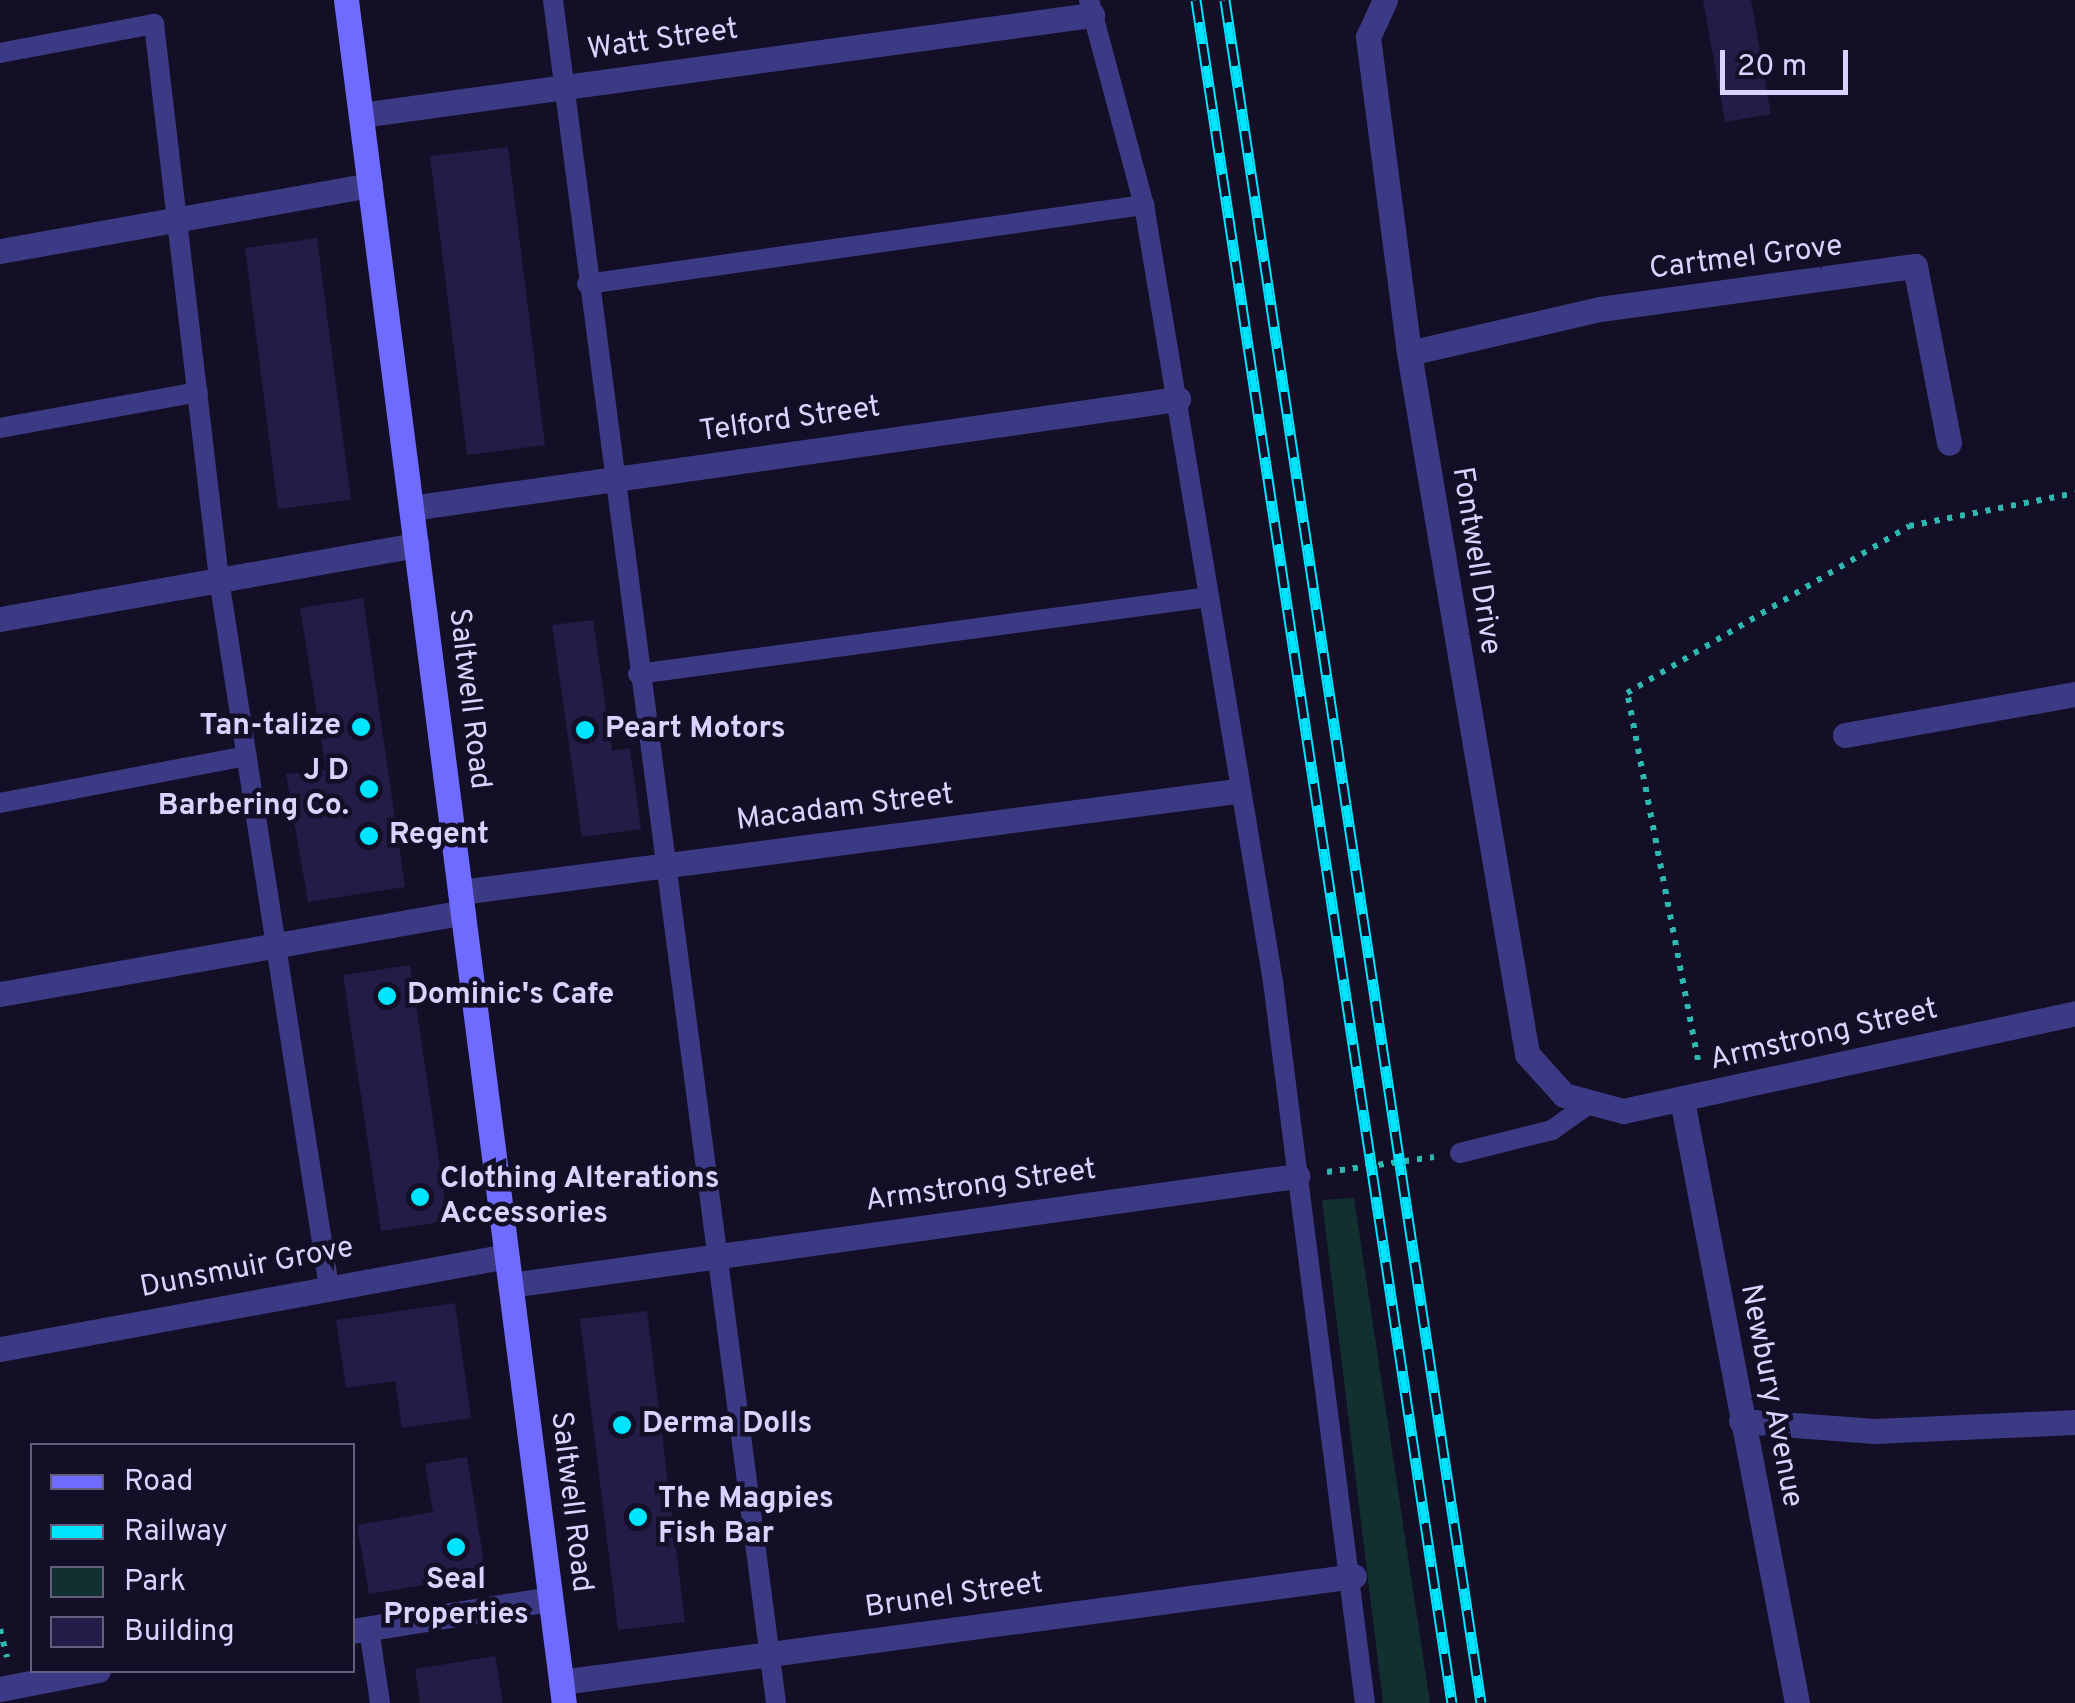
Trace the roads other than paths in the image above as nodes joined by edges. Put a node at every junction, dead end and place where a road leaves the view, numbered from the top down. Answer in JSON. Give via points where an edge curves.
{"nodes":[{"id":1,"x":346,"y":0,"type":"edge"},
{"id":2,"x":552,"y":0,"type":"edge"},
{"id":3,"x":1385,"y":0,"type":"edge"},
{"id":4,"x":1090,"y":7,"type":"edge"},
{"id":5,"x":0,"y":53,"type":"edge"},
{"id":6,"x":564,"y":88,"type":"junction"},
{"id":7,"x":362,"y":115,"type":"junction"},
{"id":8,"x":370,"y":186,"type":"junction"},
{"id":9,"x":1144,"y":205,"type":"junction"},
{"id":10,"x":178,"y":220,"type":"junction"},
{"id":11,"x":0,"y":251,"type":"edge"},
{"id":12,"x":587,"y":284,"type":"junction"},
{"id":13,"x":1409,"y":353,"type":"junction"},
{"id":14,"x":198,"y":392,"type":"junction"},
{"id":15,"x":1178,"y":399,"type":"junction"},
{"id":16,"x":0,"y":428,"type":"edge"},
{"id":17,"x":1949,"y":443,"type":"dead end"},
{"id":18,"x":610,"y":479,"type":"junction"},
{"id":19,"x":411,"y":508,"type":"junction"},
{"id":20,"x":416,"y":545,"type":"junction"},
{"id":21,"x":219,"y":579,"type":"junction"},
{"id":22,"x":1208,"y":597,"type":"junction"},
{"id":23,"x":0,"y":619,"type":"edge"},
{"id":24,"x":638,"y":674,"type":"junction"},
{"id":25,"x":2075,"y":694,"type":"edge"},
{"id":26,"x":1844,"y":735,"type":"dead end"},
{"id":27,"x":247,"y":756,"type":"junction"},
{"id":28,"x":1237,"y":791,"type":"junction"},
{"id":29,"x":0,"y":803,"type":"edge"},
{"id":30,"x":665,"y":865,"type":"junction"},
{"id":31,"x":462,"y":902,"type":"junction"},
{"id":32,"x":276,"y":942,"type":"junction"},
{"id":33,"x":0,"y":994,"type":"edge"},
{"id":34,"x":2075,"y":1013,"type":"edge"},
{"id":35,"x":1693,"y":1098,"type":"junction"},
{"id":36,"x":1586,"y":1106,"type":"junction"},
{"id":37,"x":1460,"y":1153,"type":"road end"},
{"id":38,"x":1297,"y":1176,"type":"junction"},
{"id":39,"x":718,"y":1255,"type":"junction"},
{"id":40,"x":507,"y":1256,"type":"junction"},
{"id":41,"x":510,"y":1285,"type":"junction"},
{"id":42,"x":329,"y":1287,"type":"junction"},
{"id":43,"x":0,"y":1349,"type":"edge"},
{"id":44,"x":1741,"y":1421,"type":"junction"},
{"id":45,"x":2075,"y":1422,"type":"edge"},
{"id":46,"x":1354,"y":1576,"type":"junction"},
{"id":47,"x":549,"y":1599,"type":"junction"},
{"id":48,"x":360,"y":1630,"type":"edge"},
{"id":49,"x":768,"y":1654,"type":"junction"},
{"id":50,"x":83,"y":1673,"type":"edge"},
{"id":51,"x":0,"y":1690,"type":"edge"},
{"id":52,"x":563,"y":1692,"type":"edge"},
{"id":53,"x":380,"y":1703,"type":"edge"},
{"id":54,"x":776,"y":1703,"type":"edge"},
{"id":55,"x":1365,"y":1703,"type":"edge"},
{"id":56,"x":1797,"y":1703,"type":"edge"}],
"edges":[{"from":1,"to":7,"type":"street","name":"Saltwell Road"},
{"from":2,"to":6,"type":"lane"},
{"from":3,"to":13,"type":"street","name":"Fontwell Drive","via":[[1368,38]]},
{"from":4,"to":6,"type":"street","name":"Watt Street"},
{"from":4,"to":9,"type":"lane"},
{"from":5,"to":10,"type":"lane","via":[[154,24]]},
{"from":6,"to":7,"type":"street","name":"Watt Street"},
{"from":6,"to":12,"type":"lane"},
{"from":7,"to":8,"type":"street","name":"Saltwell Road"},
{"from":8,"to":10,"type":"street"},
{"from":8,"to":19,"type":"street","name":"Saltwell Road"},
{"from":9,"to":12,"type":"lane"},
{"from":9,"to":15,"type":"lane"},
{"from":10,"to":11,"type":"street"},
{"from":10,"to":14,"type":"lane"},
{"from":12,"to":18,"type":"lane"},
{"from":13,"to":17,"type":"street","name":"Cartmel Grove","via":[[1600,309],[1915,266]]},
{"from":13,"to":36,"type":"street","name":"Fontwell Drive","via":[[1517,1029],[1547,1080]]},
{"from":14,"to":16,"type":"lane"},
{"from":14,"to":21,"type":"lane"},
{"from":15,"to":18,"type":"street","name":"Telford Street"},
{"from":15,"to":22,"type":"lane"},
{"from":18,"to":19,"type":"street","name":"Telford Street"},
{"from":18,"to":24,"type":"lane"},
{"from":19,"to":20,"type":"street","name":"Saltwell Road"},
{"from":20,"to":21,"type":"street"},
{"from":20,"to":31,"type":"street","name":"Saltwell Road"},
{"from":21,"to":23,"type":"street"},
{"from":21,"to":27,"type":"lane"},
{"from":22,"to":24,"type":"lane"},
{"from":22,"to":28,"type":"lane"},
{"from":24,"to":30,"type":"lane"},
{"from":25,"to":26,"type":"street"},
{"from":27,"to":29,"type":"lane"},
{"from":27,"to":32,"type":"lane"},
{"from":28,"to":30,"type":"street","name":"Macadam Street"},
{"from":28,"to":38,"type":"lane"},
{"from":30,"to":31,"type":"street","name":"Macadam Street"},
{"from":30,"to":39,"type":"lane"},
{"from":31,"to":32,"type":"street","name":"Macadam Street"},
{"from":31,"to":40,"type":"street","name":"Saltwell Road"},
{"from":32,"to":33,"type":"street","name":"Macadam Street"},
{"from":32,"to":42,"type":"lane"},
{"from":34,"to":35,"type":"street","name":"Armstrong Street"},
{"from":35,"to":36,"type":"street","name":"Armstrong Street","via":[[1622,1111]]},
{"from":35,"to":44,"type":"street","name":"Newbury Avenue"},
{"from":36,"to":37,"type":"lane","via":[[1552,1130]]},
{"from":38,"to":39,"type":"street","name":"Armstrong Street"},
{"from":38,"to":46,"type":"lane"},
{"from":39,"to":41,"type":"street","name":"Armstrong Street"},
{"from":39,"to":49,"type":"lane"},
{"from":40,"to":41,"type":"street","name":"Saltwell Road"},
{"from":40,"to":42,"type":"street","name":"Dunsmuir Grove"},
{"from":41,"to":47,"type":"street","name":"Saltwell Road"},
{"from":42,"to":43,"type":"street","name":"Dunsmuir Grove"},
{"from":44,"to":45,"type":"street","via":[[1893,1431]]},
{"from":44,"to":56,"type":"street","name":"Newbury Avenue"},
{"from":46,"to":49,"type":"street","name":"Brunel Street"},
{"from":46,"to":55,"type":"lane"},
{"from":47,"to":48,"type":"street"},
{"from":47,"to":52,"type":"street","name":"Saltwell Road"},
{"from":48,"to":53,"type":"lane"},
{"from":49,"to":52,"type":"street","name":"Brunel Street"},
{"from":49,"to":54,"type":"lane"},
{"from":50,"to":51,"type":"street"}]}
